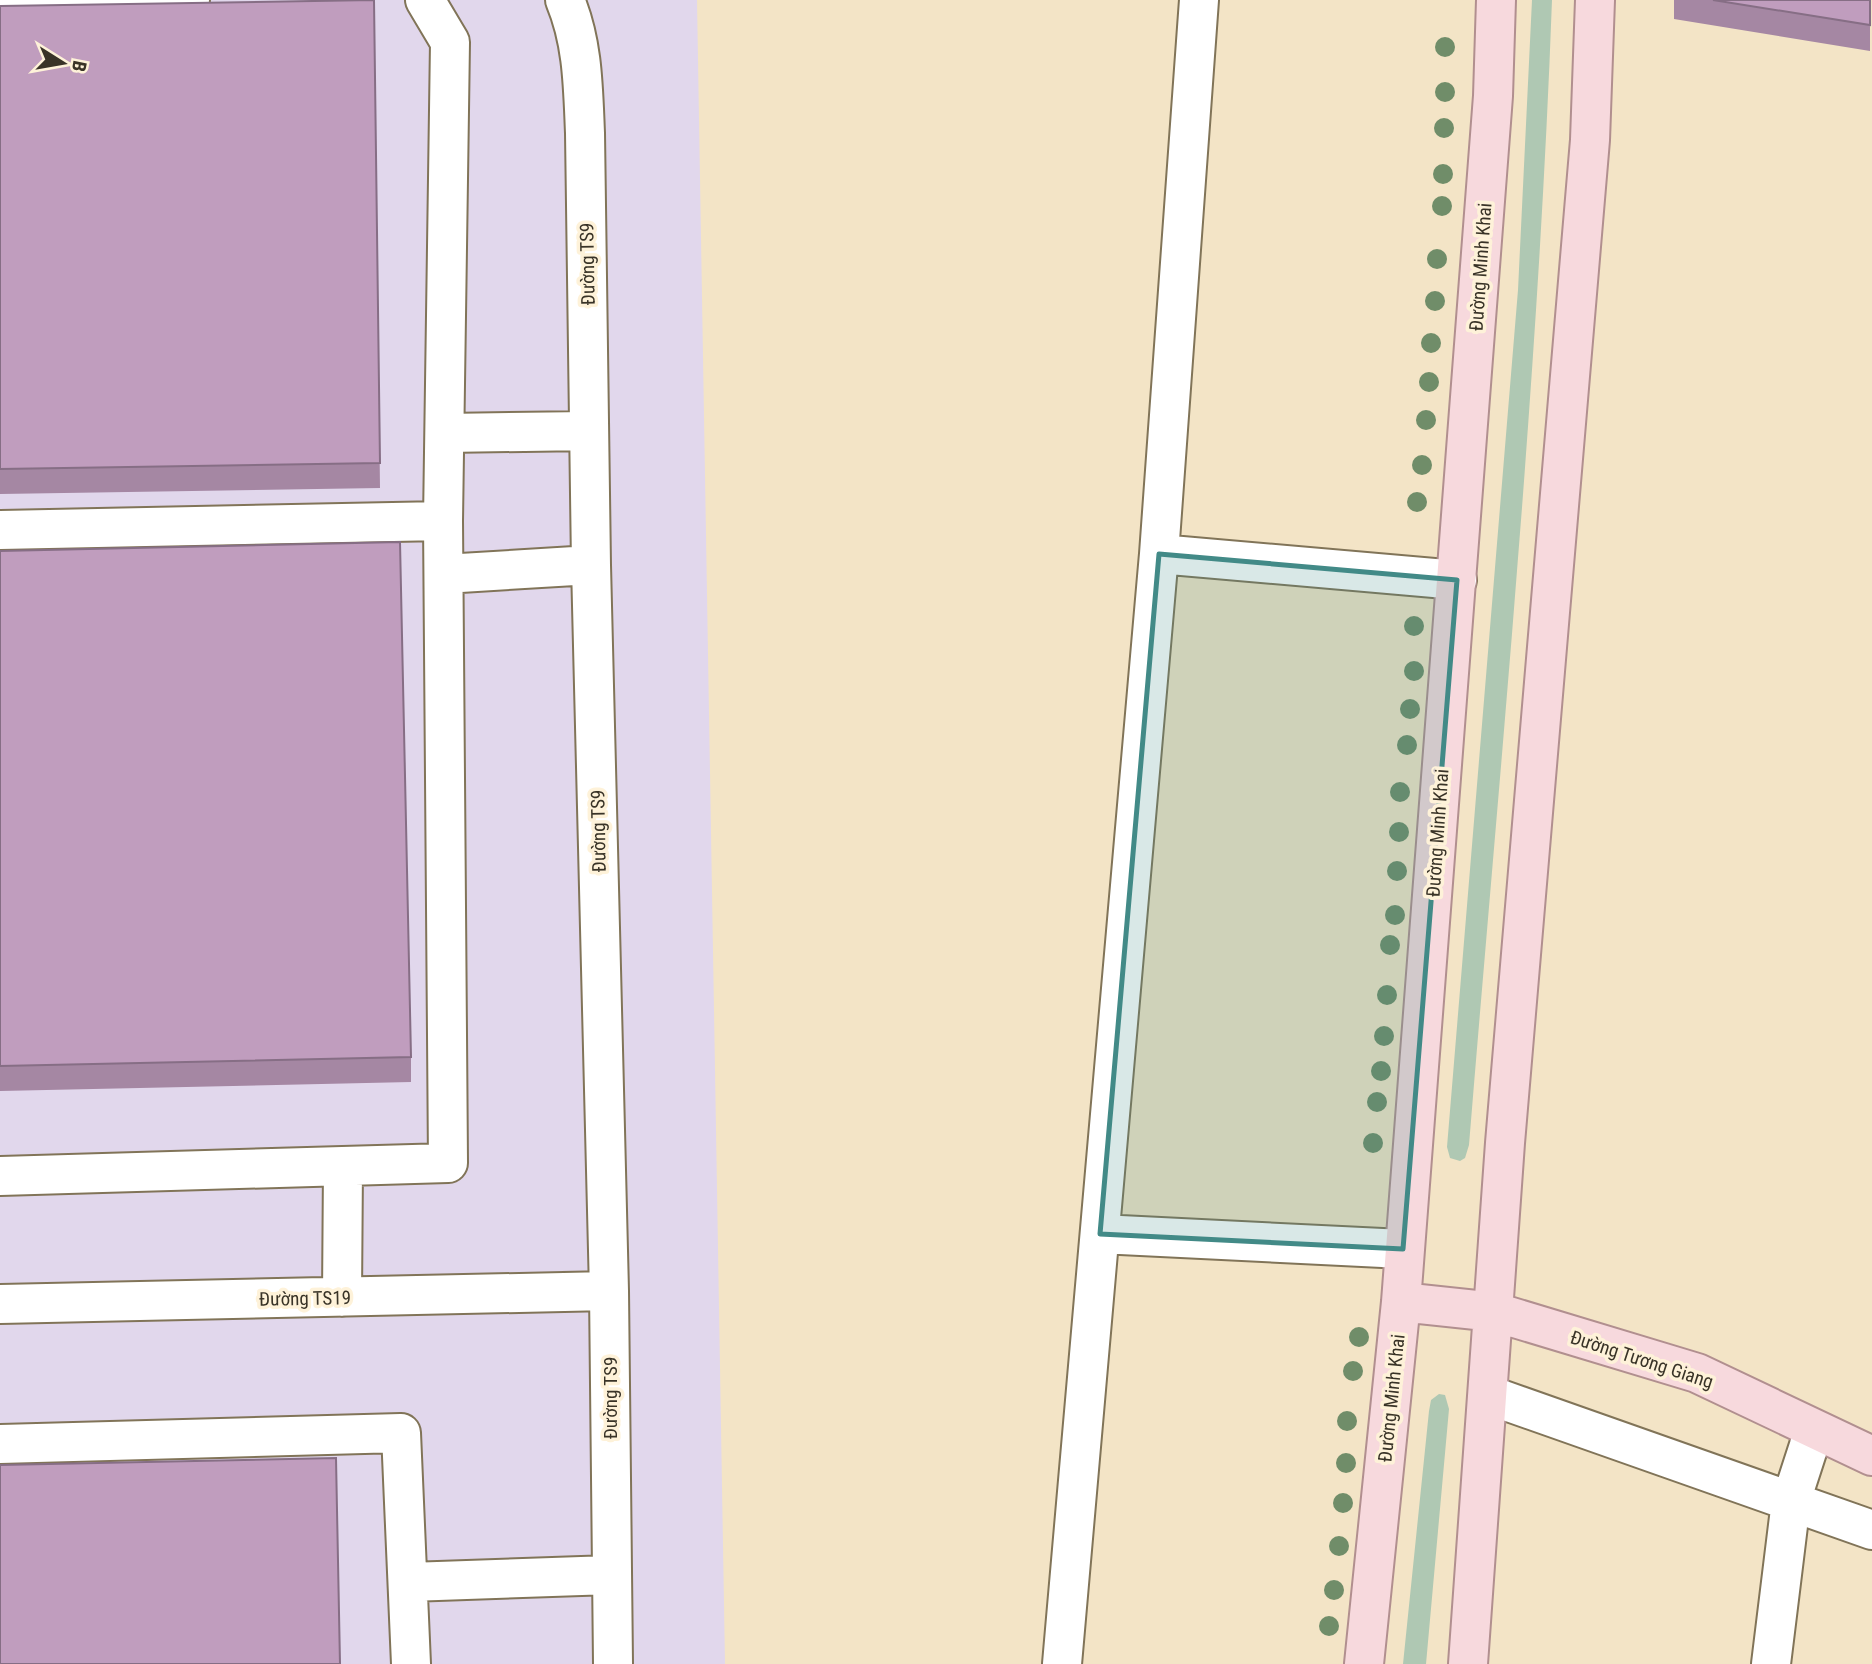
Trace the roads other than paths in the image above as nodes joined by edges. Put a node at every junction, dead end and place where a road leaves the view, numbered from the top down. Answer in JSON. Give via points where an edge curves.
{"nodes":[{"id":1,"x":190,"y":0,"type":"edge"},
{"id":2,"x":425,"y":0,"type":"edge"},
{"id":3,"x":565,"y":0,"type":"edge"},
{"id":4,"x":1199,"y":0,"type":"edge"},
{"id":5,"x":1496,"y":0,"type":"edge"},
{"id":6,"x":1595,"y":0,"type":"edge"},
{"id":7,"x":0,"y":4,"type":"edge"},
{"id":8,"x":589,"y":431,"type":"junction"},
{"id":9,"x":445,"y":433,"type":"junction"},
{"id":10,"x":443,"y":521,"type":"junction"},
{"id":11,"x":0,"y":530,"type":"edge"},
{"id":12,"x":1159,"y":554,"type":"junction"},
{"id":13,"x":592,"y":565,"type":"junction"},
{"id":14,"x":444,"y":574,"type":"junction"},
{"id":15,"x":1457,"y":580,"type":"junction"},
{"id":16,"x":343,"y":1166,"type":"junction"},
{"id":17,"x":0,"y":1176,"type":"edge"},
{"id":18,"x":1100,"y":1234,"type":"junction"},
{"id":19,"x":1404,"y":1249,"type":"junction"},
{"id":20,"x":609,"y":1291,"type":"junction"},
{"id":21,"x":342,"y":1297,"type":"junction"},
{"id":22,"x":1401,"y":1302,"type":"junction"},
{"id":23,"x":0,"y":1304,"type":"edge"},
{"id":24,"x":1495,"y":1312,"type":"junction"},
{"id":25,"x":1489,"y":1395,"type":"junction"},
{"id":26,"x":1814,"y":1430,"type":"junction"},
{"id":27,"x":0,"y":1444,"type":"edge"},
{"id":28,"x":1872,"y":1456,"type":"edge"},
{"id":29,"x":1791,"y":1501,"type":"junction"},
{"id":30,"x":1872,"y":1530,"type":"edge"},
{"id":31,"x":611,"y":1575,"type":"junction"},
{"id":32,"x":409,"y":1582,"type":"junction"},
{"id":33,"x":411,"y":1664,"type":"edge"},
{"id":34,"x":613,"y":1664,"type":"edge"},
{"id":35,"x":1062,"y":1664,"type":"edge"},
{"id":36,"x":1364,"y":1664,"type":"edge"},
{"id":37,"x":1468,"y":1664,"type":"edge"},
{"id":38,"x":1771,"y":1664,"type":"edge"}],
"edges":[{"from":1,"to":7,"type":"street"},
{"from":2,"to":9,"type":"street","via":[[450,42]]},
{"from":3,"to":8,"type":"street","name":"Đường TS9","via":[[575,24],[582,69]]},
{"from":4,"to":12,"type":"street"},
{"from":5,"to":15,"type":"main road","name":"Đường Minh Khai"},
{"from":6,"to":24,"type":"main road","via":[[1590,139],[1505,1143]]},
{"from":8,"to":9,"type":"street"},
{"from":8,"to":13,"type":"street","name":"Đường TS9"},
{"from":9,"to":10,"type":"street"},
{"from":10,"to":11,"type":"street"},
{"from":10,"to":14,"type":"street"},
{"from":12,"to":15,"type":"street"},
{"from":12,"to":18,"type":"street"},
{"from":13,"to":14,"type":"street"},
{"from":13,"to":20,"type":"street","name":"Đường TS9"},
{"from":14,"to":16,"type":"street","via":[[448,1163]]},
{"from":15,"to":19,"type":"main road","name":"Đường Minh Khai"},
{"from":16,"to":17,"type":"street"},
{"from":16,"to":21,"type":"street"},
{"from":18,"to":19,"type":"street"},
{"from":18,"to":35,"type":"street"},
{"from":19,"to":22,"type":"main road","name":"Đường Minh Khai"},
{"from":20,"to":21,"type":"street","name":"Đường TS19"},
{"from":20,"to":31,"type":"street","name":"Đường TS9"},
{"from":21,"to":23,"type":"street","name":"Đường TS19"},
{"from":22,"to":24,"type":"main road","name":"Đường Tương Giang"},
{"from":22,"to":36,"type":"main road","name":"Đường Minh Khai"},
{"from":24,"to":25,"type":"main road"},
{"from":24,"to":26,"type":"main road","name":"Đường Tương Giang","via":[[1697,1373]]},
{"from":25,"to":29,"type":"street"},
{"from":25,"to":37,"type":"main road"},
{"from":26,"to":28,"type":"main road","name":"Đường Tương Giang"},
{"from":26,"to":29,"type":"street"},
{"from":27,"to":32,"type":"street","via":[[401,1433]]},
{"from":29,"to":30,"type":"street"},
{"from":29,"to":38,"type":"street"},
{"from":31,"to":32,"type":"street"},
{"from":31,"to":34,"type":"street","name":"Đường TS9"},
{"from":32,"to":33,"type":"street"}]}
